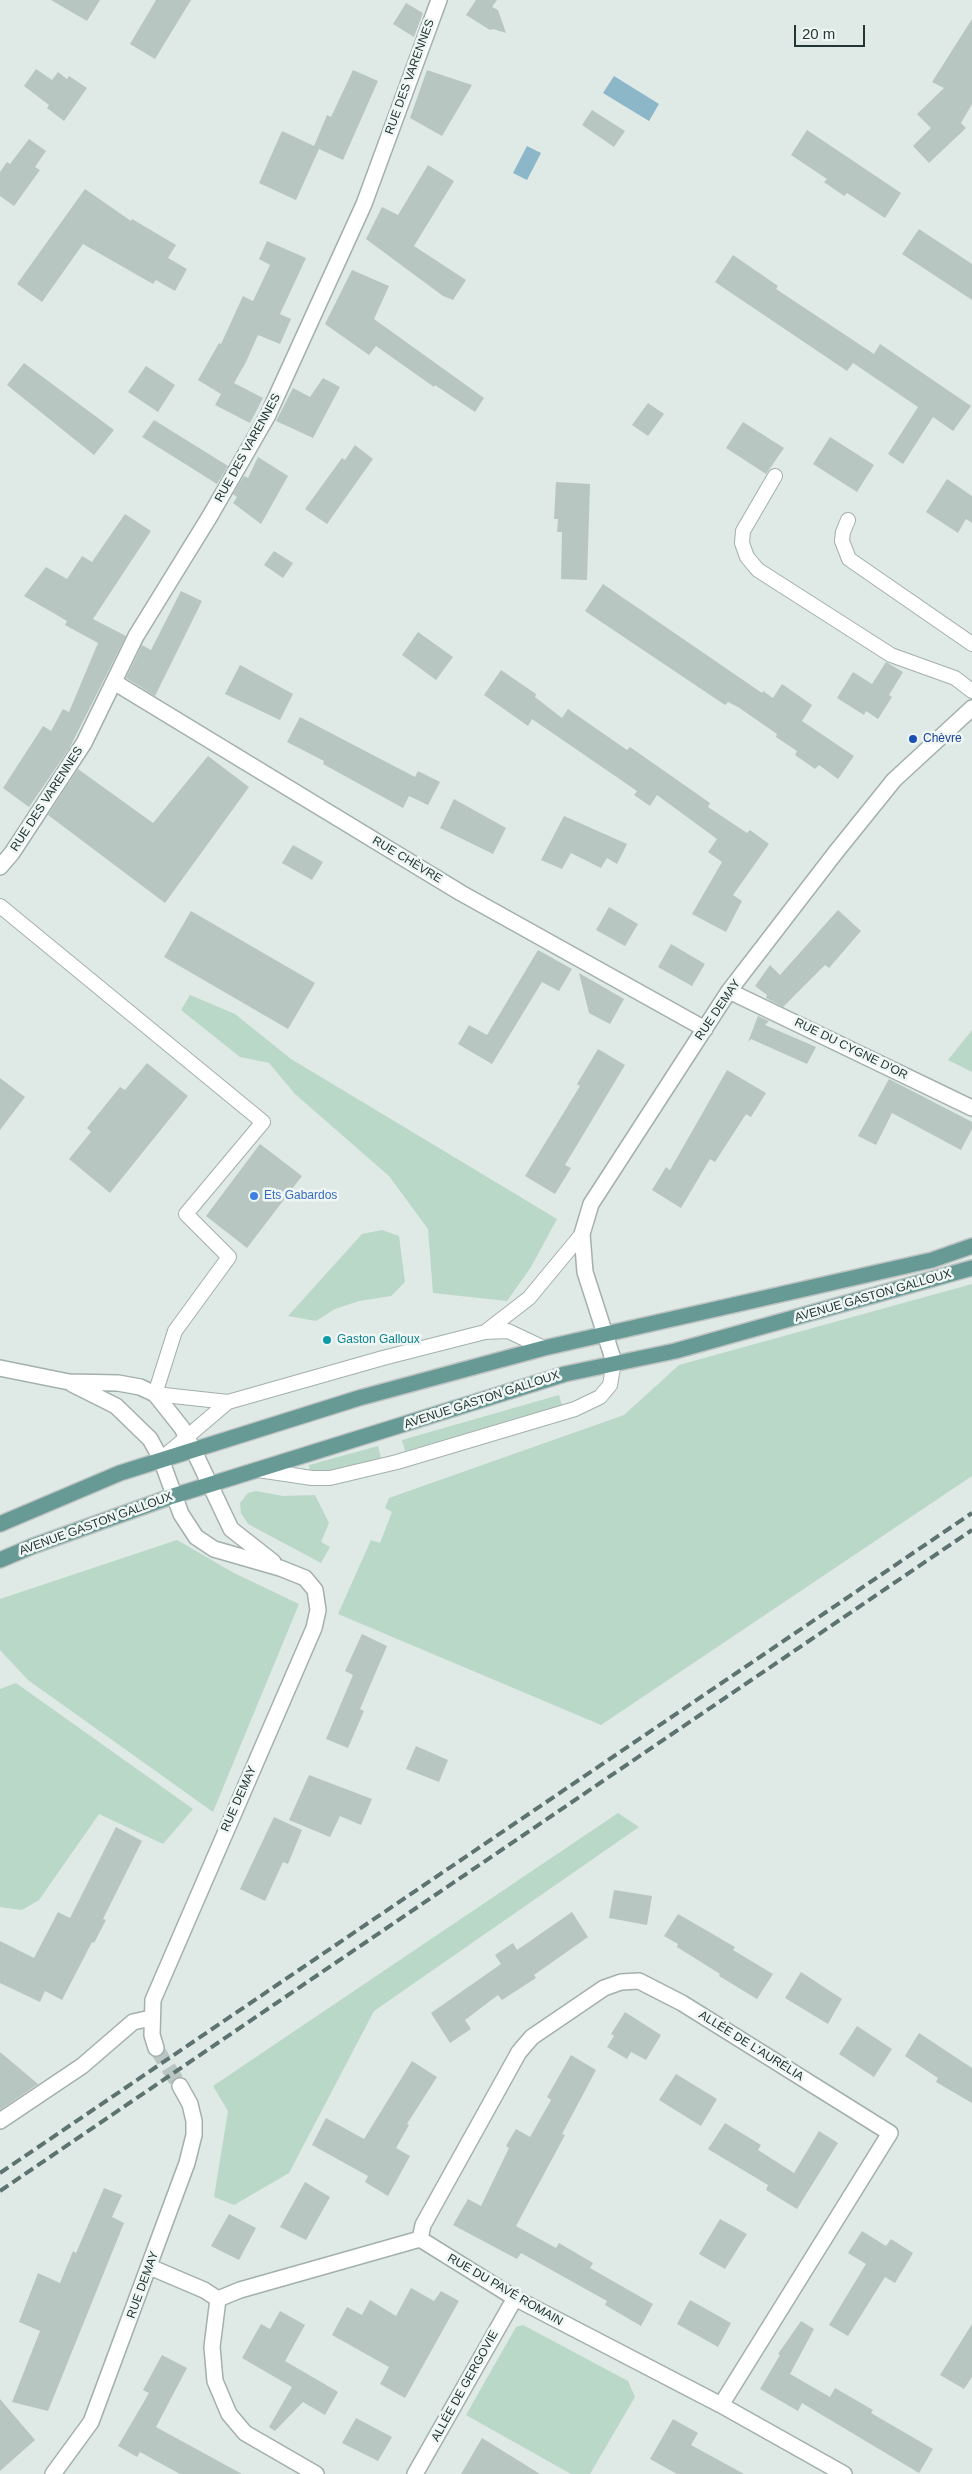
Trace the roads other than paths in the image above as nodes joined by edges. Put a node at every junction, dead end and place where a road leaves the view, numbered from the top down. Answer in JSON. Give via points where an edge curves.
{"nodes":[{"id":1,"x":439,"y":0,"type":"edge"},
{"id":2,"x":775,"y":476,"type":"dead end"},
{"id":3,"x":848,"y":520,"type":"dead end"},
{"id":4,"x":972,"y":644,"type":"edge"},
{"id":5,"x":114,"y":682,"type":"junction"},
{"id":6,"x":972,"y":690,"type":"edge"},
{"id":7,"x":970,"y":713,"type":"edge"},
{"id":8,"x":0,"y":867,"type":"edge"},
{"id":9,"x":0,"y":906,"type":"edge"},
{"id":10,"x":729,"y":991,"type":"junction"},
{"id":11,"x":705,"y":1029,"type":"junction"},
{"id":12,"x":972,"y":1108,"type":"edge"},
{"id":13,"x":582,"y":1234,"type":"junction"},
{"id":14,"x":972,"y":1246,"type":"edge"},
{"id":15,"x":972,"y":1268,"type":"edge"},
{"id":16,"x":485,"y":1332,"type":"junction"},
{"id":17,"x":606,"y":1334,"type":"junction"},
{"id":18,"x":544,"y":1348,"type":"junction"},
{"id":19,"x":614,"y":1362,"type":"junction"},
{"id":20,"x":0,"y":1368,"type":"edge"},
{"id":21,"x":69,"y":1382,"type":"junction"},
{"id":22,"x":155,"y":1394,"type":"junction"},
{"id":23,"x":228,"y":1402,"type":"junction"},
{"id":24,"x":190,"y":1443,"type":"junction"},
{"id":25,"x":161,"y":1459,"type":"junction"},
{"id":26,"x":258,"y":1470,"type":"junction"},
{"id":27,"x":210,"y":1485,"type":"junction"},
{"id":28,"x":174,"y":1496,"type":"junction"},
{"id":29,"x":0,"y":1524,"type":"edge"},
{"id":30,"x":0,"y":1560,"type":"edge"},
{"id":31,"x":280,"y":1568,"type":"junction"},
{"id":32,"x":151,"y":2018,"type":"junction"},
{"id":33,"x":156,"y":2048,"type":"tunnel mouth"},
{"id":34,"x":180,"y":2086,"type":"tunnel mouth"},
{"id":35,"x":0,"y":2121,"type":"edge"},
{"id":36,"x":420,"y":2239,"type":"junction"},
{"id":37,"x":150,"y":2266,"type":"junction"},
{"id":38,"x":515,"y":2298,"type":"junction"},
{"id":39,"x":218,"y":2299,"type":"junction"},
{"id":40,"x":720,"y":2405,"type":"junction"},
{"id":41,"x":53,"y":2474,"type":"edge"},
{"id":42,"x":316,"y":2474,"type":"edge"},
{"id":43,"x":415,"y":2474,"type":"edge"},
{"id":44,"x":844,"y":2474,"type":"edge"}],
"edges":[{"from":1,"to":5,"type":"street","name":"RUE DES VARENNES","via":[[364,204],[268,415],[136,636]]},
{"from":2,"to":6,"type":"lane","via":[[743,530],[742,543],[752,564],[891,654],[955,678]]},
{"from":3,"to":4,"type":"lane","via":[[842,541],[849,559]]},
{"from":5,"to":8,"type":"street","name":"RUE DES VARENNES","via":[[84,743]]},
{"from":5,"to":11,"type":"street","name":"RUE CHÈVRE","via":[[461,893]]},
{"from":7,"to":10,"type":"street","name":"RUE DEMAY","via":[[894,780]]},
{"from":9,"to":22,"type":"lane","via":[[263,1122],[186,1214],[229,1257],[175,1331]]},
{"from":10,"to":11,"type":"street","name":"RUE DEMAY"},
{"from":10,"to":12,"type":"street","name":"RUE DU CYGNE D'OR"},
{"from":11,"to":13,"type":"street","name":"RUE DEMAY","via":[[592,1204]]},
{"from":13,"to":16,"type":"lane","via":[[528,1298]]},
{"from":13,"to":17,"type":"street","name":"RUE DEMAY","via":[[587,1279]]},
{"from":14,"to":17,"type":"main road","name":"AVENUE GASTON GALLOUX","via":[[932,1260]]},
{"from":15,"to":19,"type":"main road","name":"AVENUE GASTON GALLOUX","via":[[684,1349]]},
{"from":16,"to":18,"type":"lane","via":[[508,1332]]},
{"from":16,"to":23,"type":"lane"},
{"from":17,"to":18,"type":"main road","name":"AVENUE GASTON GALLOUX"},
{"from":17,"to":19,"type":"street","name":"RUE DEMAY"},
{"from":18,"to":24,"type":"main road","name":"AVENUE GASTON GALLOUX"},
{"from":19,"to":26,"type":"main road","name":"AVENUE GASTON GALLOUX","via":[[565,1374]]},
{"from":19,"to":26,"type":"lane","via":[[610,1385],[600,1397],[576,1409],[398,1462],[330,1478]]},
{"from":20,"to":21,"type":"street"},
{"from":21,"to":22,"type":"street","via":[[140,1387]]},
{"from":21,"to":25,"type":"street","name":"RUE DEMAY","via":[[116,1406],[150,1439]]},
{"from":22,"to":23,"type":"lane"},
{"from":22,"to":24,"type":"street","name":"RUE DEMAY"},
{"from":23,"to":24,"type":"lane"},
{"from":24,"to":25,"type":"main road","name":"AVENUE GASTON GALLOUX"},
{"from":24,"to":27,"type":"street","name":"RUE DEMAY"},
{"from":25,"to":28,"type":"street","name":"RUE DEMAY"},
{"from":25,"to":29,"type":"main road","name":"AVENUE GASTON GALLOUX"},
{"from":26,"to":27,"type":"main road","name":"AVENUE GASTON GALLOUX"},
{"from":27,"to":28,"type":"main road","name":"AVENUE GASTON GALLOUX"},
{"from":27,"to":31,"type":"street","name":"RUE DEMAY","via":[[231,1530]]},
{"from":28,"to":30,"type":"main road","name":"AVENUE GASTON GALLOUX"},
{"from":28,"to":31,"type":"street","name":"RUE DEMAY","via":[[196,1537],[214,1549]]},
{"from":31,"to":32,"type":"street","name":"RUE DEMAY","via":[[305,1578],[315,1590],[318,1610],[314,1628],[153,2000]]},
{"from":32,"to":33,"type":"street","name":"RUE DEMAY"},
{"from":32,"to":35,"type":"street","via":[[133,2022],[82,2066]]},
{"from":34,"to":37,"type":"street","name":"RUE DEMAY","via":[[193,2114],[194,2135]]},
{"from":36,"to":38,"type":"street","name":"RUE DU PAVÉ ROMAIN"},
{"from":36,"to":39,"type":"street"},
{"from":36,"to":40,"type":"street","name":"ALLÉE DE L'AURÉLIA","via":[[423,2225],[519,2052],[532,2037],[604,1988],[621,1982],[639,1981],[682,2003],[890,2133]]},
{"from":37,"to":39,"type":"street"},
{"from":37,"to":41,"type":"street","name":"RUE DEMAY","via":[[91,2422]]},
{"from":38,"to":40,"type":"street","name":"RUE DU PAVÉ ROMAIN"},
{"from":38,"to":43,"type":"street","name":"ALLÉE DE GERGOVIE"},
{"from":39,"to":42,"type":"street","via":[[212,2347],[215,2381],[228,2414],[245,2434]]},
{"from":40,"to":44,"type":"street","name":"RUE DU PAVÉ ROMAIN"}]}
